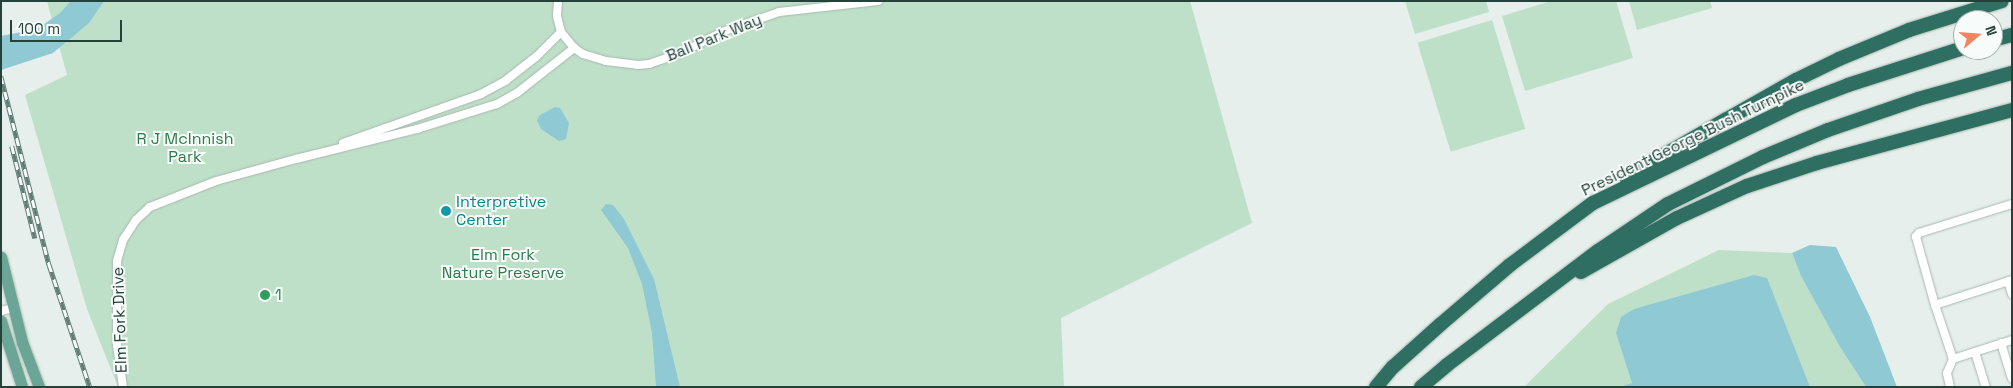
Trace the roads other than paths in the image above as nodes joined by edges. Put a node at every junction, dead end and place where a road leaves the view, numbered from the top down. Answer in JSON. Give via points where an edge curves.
{"nodes":[{"id":1,"x":558,"y":1,"type":"edge"},
{"id":2,"x":878,"y":1,"type":"edge"},
{"id":3,"x":2002,"y":1,"type":"edge"},
{"id":4,"x":560,"y":32,"type":"junction"},
{"id":5,"x":574,"y":48,"type":"junction"},
{"id":6,"x":1953,"y":51,"type":"edge"},
{"id":7,"x":2012,"y":73,"type":"edge"},
{"id":8,"x":2012,"y":110,"type":"edge"},
{"id":9,"x":296,"y":158,"type":"junction"},
{"id":10,"x":1593,"y":203,"type":"junction"},
{"id":11,"x":2012,"y":204,"type":"edge"},
{"id":12,"x":1,"y":257,"type":"edge"},
{"id":13,"x":2010,"y":281,"type":"edge"},
{"id":14,"x":2012,"y":294,"type":"edge"},
{"id":15,"x":1534,"y":298,"type":"junction"},
{"id":16,"x":1934,"y":305,"type":"junction"},
{"id":17,"x":13,"y":308,"type":"junction"},
{"id":18,"x":1,"y":311,"type":"edge"},
{"id":19,"x":1,"y":321,"type":"edge"},
{"id":20,"x":2012,"y":340,"type":"edge"},
{"id":21,"x":2001,"y":344,"type":"junction"},
{"id":22,"x":1975,"y":352,"type":"junction"},
{"id":23,"x":1953,"y":359,"type":"junction"},
{"id":24,"x":2012,"y":378,"type":"edge"},
{"id":25,"x":22,"y":387,"type":"edge"},
{"id":26,"x":39,"y":387,"type":"edge"},
{"id":27,"x":124,"y":387,"type":"edge"},
{"id":28,"x":1376,"y":387,"type":"edge"},
{"id":29,"x":1421,"y":387,"type":"edge"},
{"id":30,"x":1950,"y":387,"type":"edge"},
{"id":31,"x":1986,"y":387,"type":"edge"}],
"edges":[{"from":1,"to":4,"type":"street"},
{"from":2,"to":5,"type":"street","name":"Ball Park Way","via":[[780,12],[744,23],[649,64],[606,62]]},
{"from":3,"to":10,"type":"highway","via":[[1909,30],[1796,80],[1648,164]]},
{"from":4,"to":5,"type":"street","name":"Ball Park Way"},
{"from":4,"to":9,"type":"street","name":"Elm Fork Drive","via":[[536,57],[505,81],[481,94]]},
{"from":5,"to":9,"type":"street","name":"Elm Fork Drive","via":[[517,93],[497,104],[417,129]]},
{"from":6,"to":10,"type":"highway","name":"President George Bush Turnpike","via":[[1796,105]]},
{"from":7,"to":15,"type":"highway","via":[[1918,99],[1828,130],[1763,157],[1668,204]]},
{"from":8,"to":15,"type":"highway","via":[[1817,163],[1747,186],[1677,218]]},
{"from":9,"to":27,"type":"street","name":"Elm Fork Drive","via":[[171,198],[150,207],[136,220],[123,240],[117,261],[117,344]]},
{"from":10,"to":28,"type":"highway","name":"President George Bush Turnpike","via":[[1510,264],[1427,336]]},
{"from":11,"to":16,"type":"street","via":[[1919,233],[1915,240]]},
{"from":12,"to":17,"type":"main road"},
{"from":13,"to":14,"type":"street"},
{"from":13,"to":16,"type":"street"},
{"from":15,"to":29,"type":"highway"},
{"from":16,"to":23,"type":"street"},
{"from":17,"to":18,"type":"street"},
{"from":17,"to":26,"type":"main road"},
{"from":19,"to":25,"type":"main road"},
{"from":20,"to":21,"type":"street"},
{"from":21,"to":22,"type":"street"},
{"from":21,"to":24,"type":"street"},
{"from":22,"to":23,"type":"street"},
{"from":22,"to":31,"type":"street"},
{"from":23,"to":30,"type":"street","via":[[1947,373]]}]}
